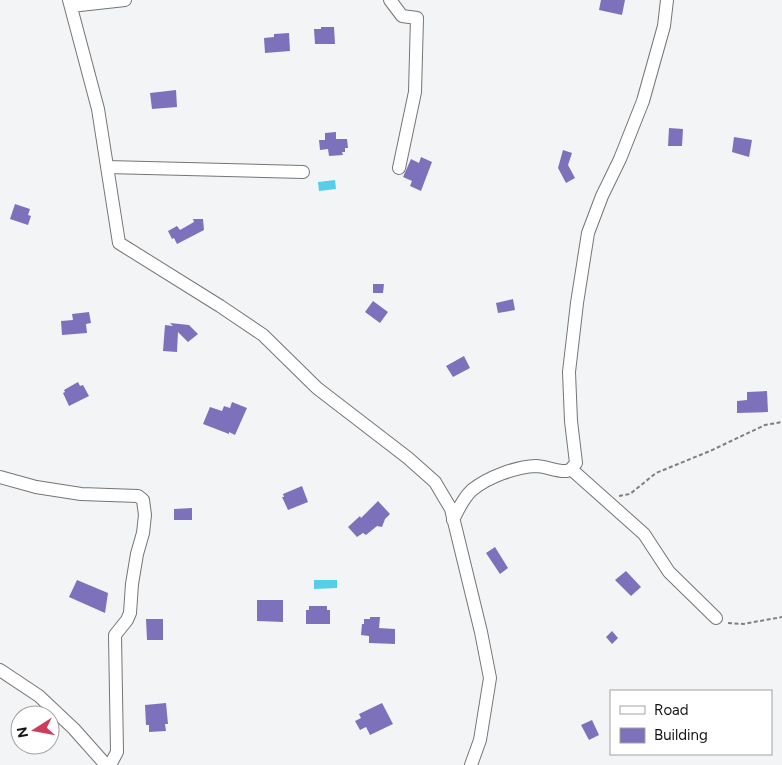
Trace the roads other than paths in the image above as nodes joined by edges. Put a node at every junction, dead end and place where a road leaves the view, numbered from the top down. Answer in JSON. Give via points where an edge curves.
{"nodes":[{"id":1,"x":125,"y":0,"type":"edge"},
{"id":2,"x":390,"y":0,"type":"edge"},
{"id":3,"x":667,"y":0,"type":"edge"},
{"id":4,"x":70,"y":3,"type":"edge"},
{"id":5,"x":107,"y":168,"type":"junction"},
{"id":6,"x":399,"y":168,"type":"dead end"},
{"id":7,"x":302,"y":172,"type":"dead end"},
{"id":8,"x":571,"y":469,"type":"junction"},
{"id":9,"x":0,"y":477,"type":"edge"},
{"id":10,"x":453,"y":520,"type":"junction"},
{"id":11,"x":716,"y":618,"type":"road end"},
{"id":12,"x":0,"y":670,"type":"edge"},
{"id":13,"x":106,"y":765,"type":"edge"},
{"id":14,"x":110,"y":765,"type":"edge"},
{"id":15,"x":471,"y":765,"type":"edge"}],
"edges":[{"from":1,"to":4,"type":"street"},
{"from":2,"to":6,"type":"street","via":[[402,16],[417,18],[415,92]]},
{"from":3,"to":8,"type":"street","via":[[664,26],[643,101],[588,233],[570,372],[576,458]]},
{"from":4,"to":5,"type":"street","via":[[98,109]]},
{"from":5,"to":7,"type":"street"},
{"from":5,"to":10,"type":"street","via":[[119,243],[263,335],[317,388],[435,482],[451,509]]},
{"from":8,"to":10,"type":"street","via":[[563,471],[538,466],[515,469],[491,479],[471,490]]},
{"from":8,"to":11,"type":"street","via":[[644,534],[669,572]]},
{"from":9,"to":14,"type":"street","via":[[36,487],[81,494],[138,496],[143,500],[143,533],[137,554],[130,613],[115,635],[117,752]]},
{"from":10,"to":15,"type":"street","via":[[490,678],[480,740]]},
{"from":12,"to":13,"type":"street","via":[[39,696]]}]}
